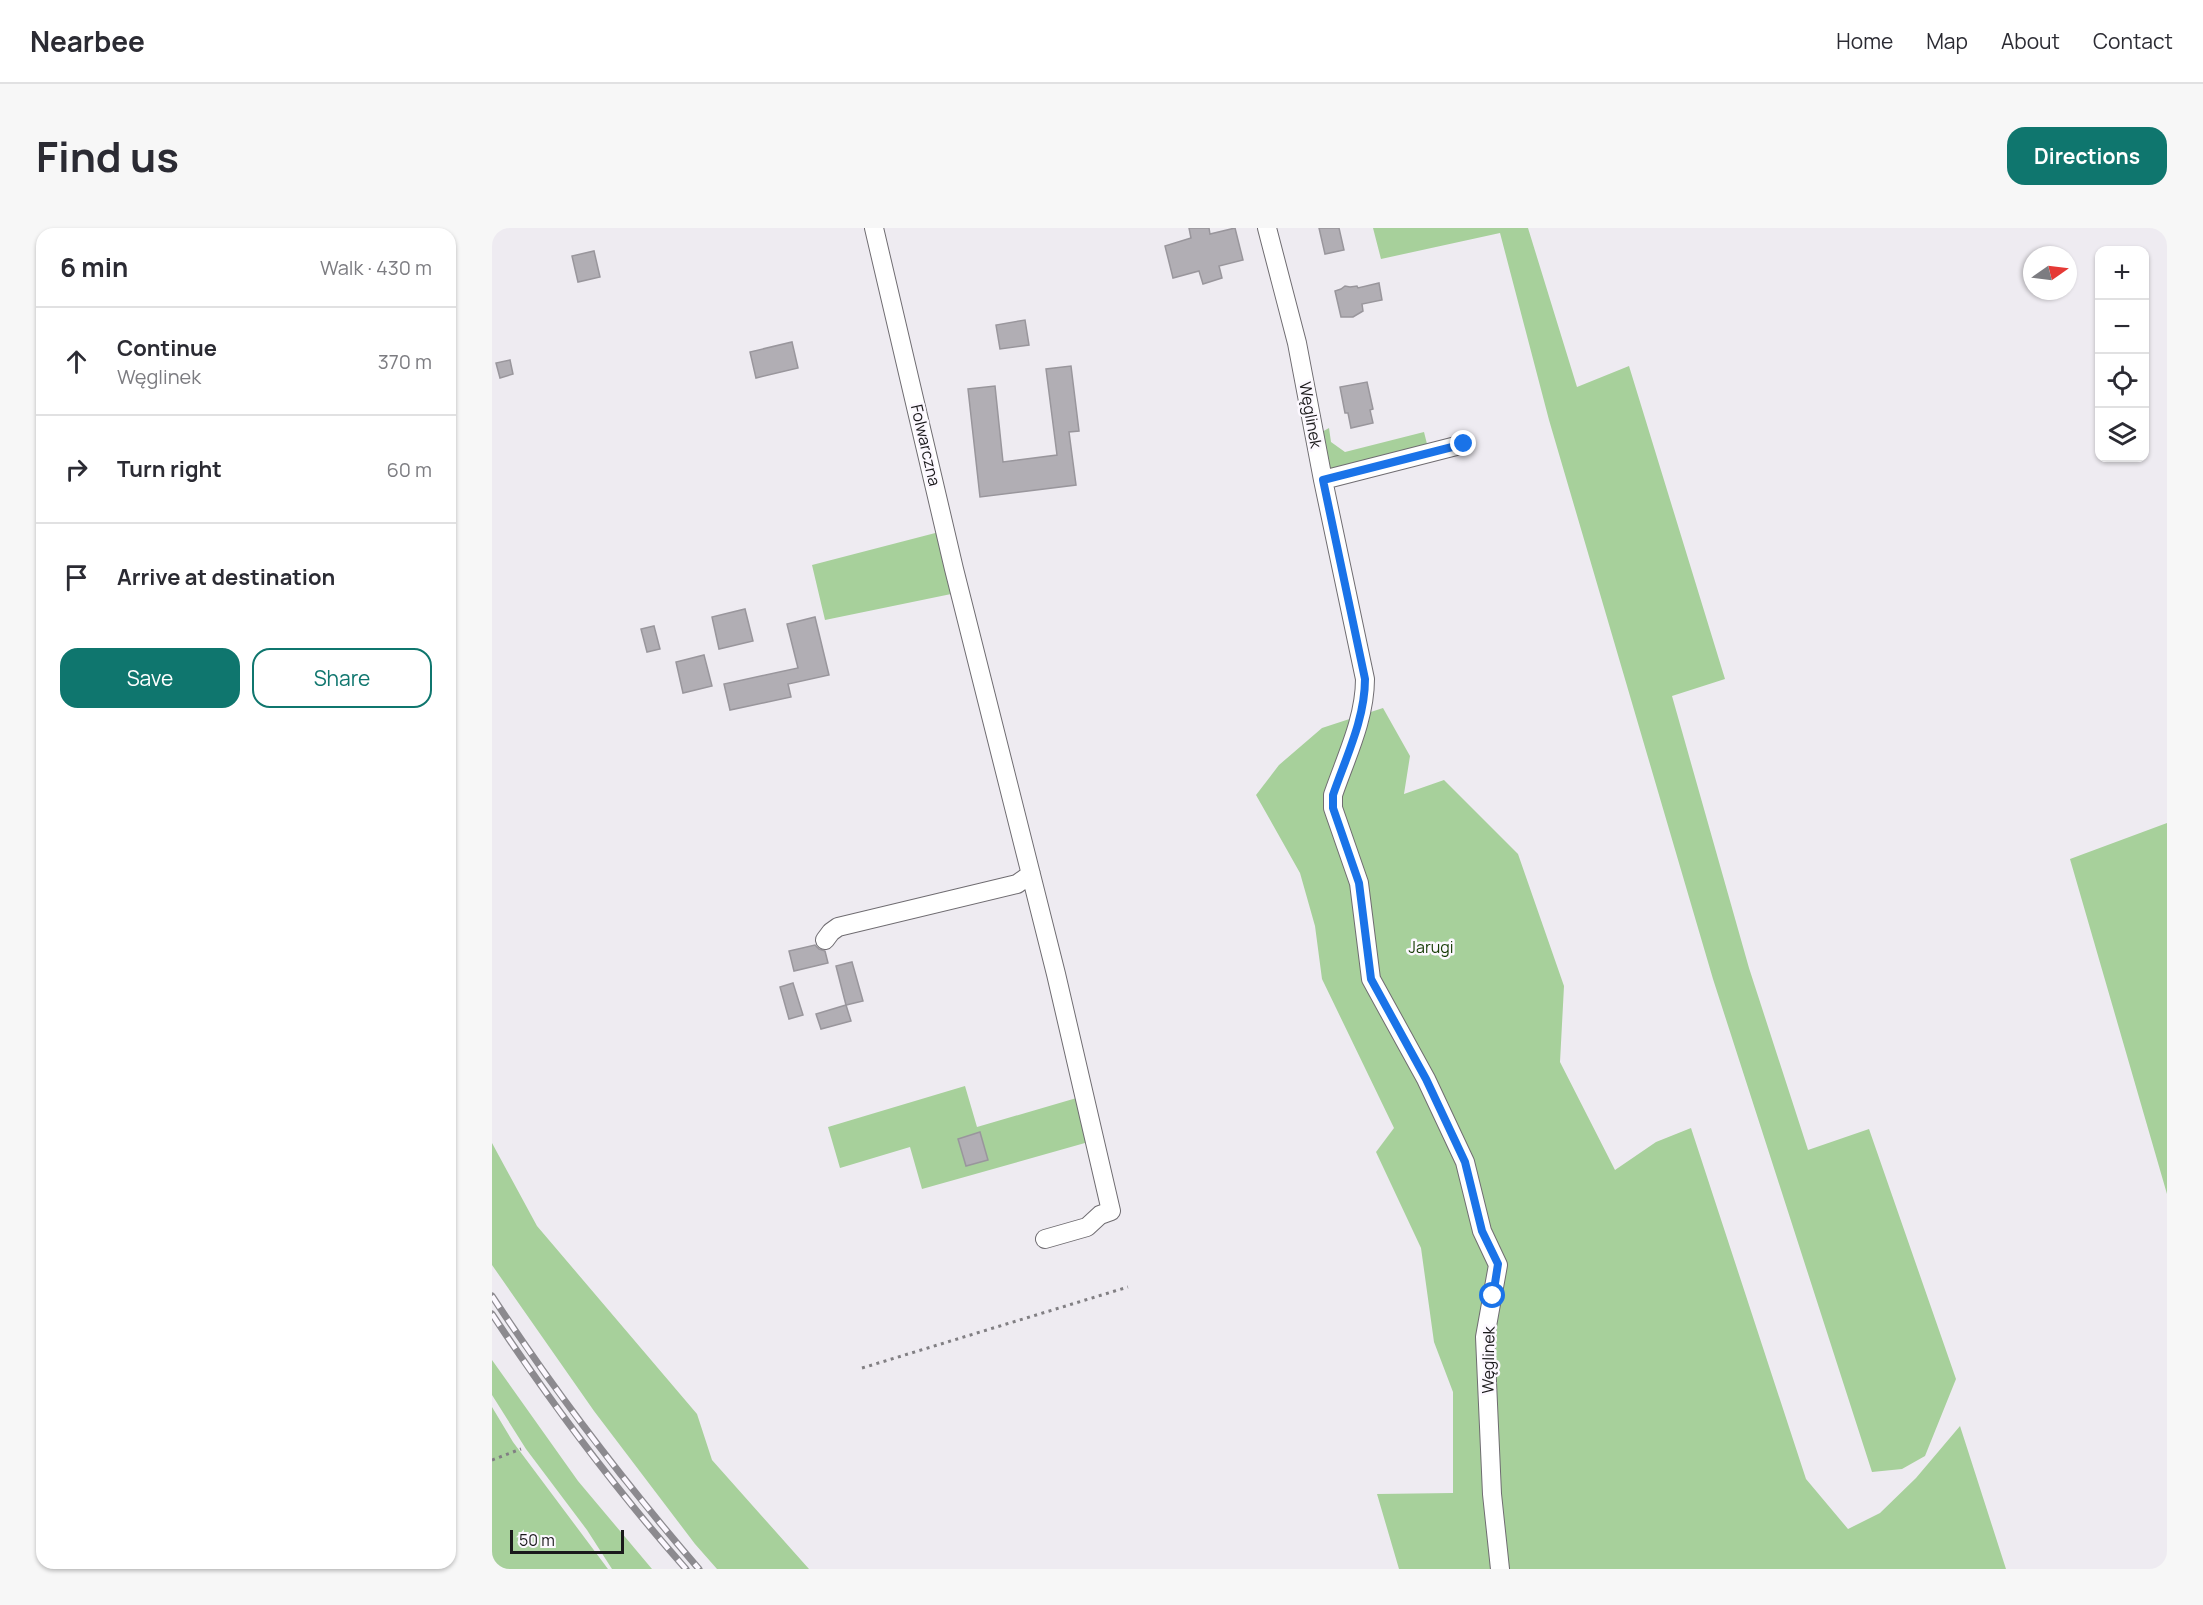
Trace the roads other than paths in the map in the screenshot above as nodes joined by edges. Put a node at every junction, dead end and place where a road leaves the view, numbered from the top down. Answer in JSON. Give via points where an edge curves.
{"nodes":[{"id":1,"x":874,"y":228,"type":"edge"},
{"id":2,"x":1267,"y":228,"type":"edge"},
{"id":3,"x":1464,"y":444,"type":"dead end"},
{"id":4,"x":1323,"y":480,"type":"junction"},
{"id":5,"x":1031,"y":874,"type":"junction"},
{"id":6,"x":825,"y":940,"type":"dead end"},
{"id":7,"x":1045,"y":1239,"type":"dead end"},
{"id":8,"x":1500,"y":1569,"type":"edge"}],
"edges":[{"from":1,"to":5,"type":"street","name":"Folwarczna"},
{"from":2,"to":4,"type":"street","name":"Węglinek","via":[[1297,343]]},
{"from":3,"to":4,"type":"street"},
{"from":4,"to":8,"type":"street","name":"Węglinek","via":[[1365,679],[1361,716],[1333,795],[1333,808],[1359,883],[1371,979],[1426,1079],[1465,1162],[1482,1231],[1498,1264],[1485,1337],[1492,1494]]},
{"from":5,"to":6,"type":"street","via":[[1017,884],[838,927]]},
{"from":5,"to":7,"type":"street","name":"Folwarczna","via":[[1111,1211],[1086,1227]]}]}
